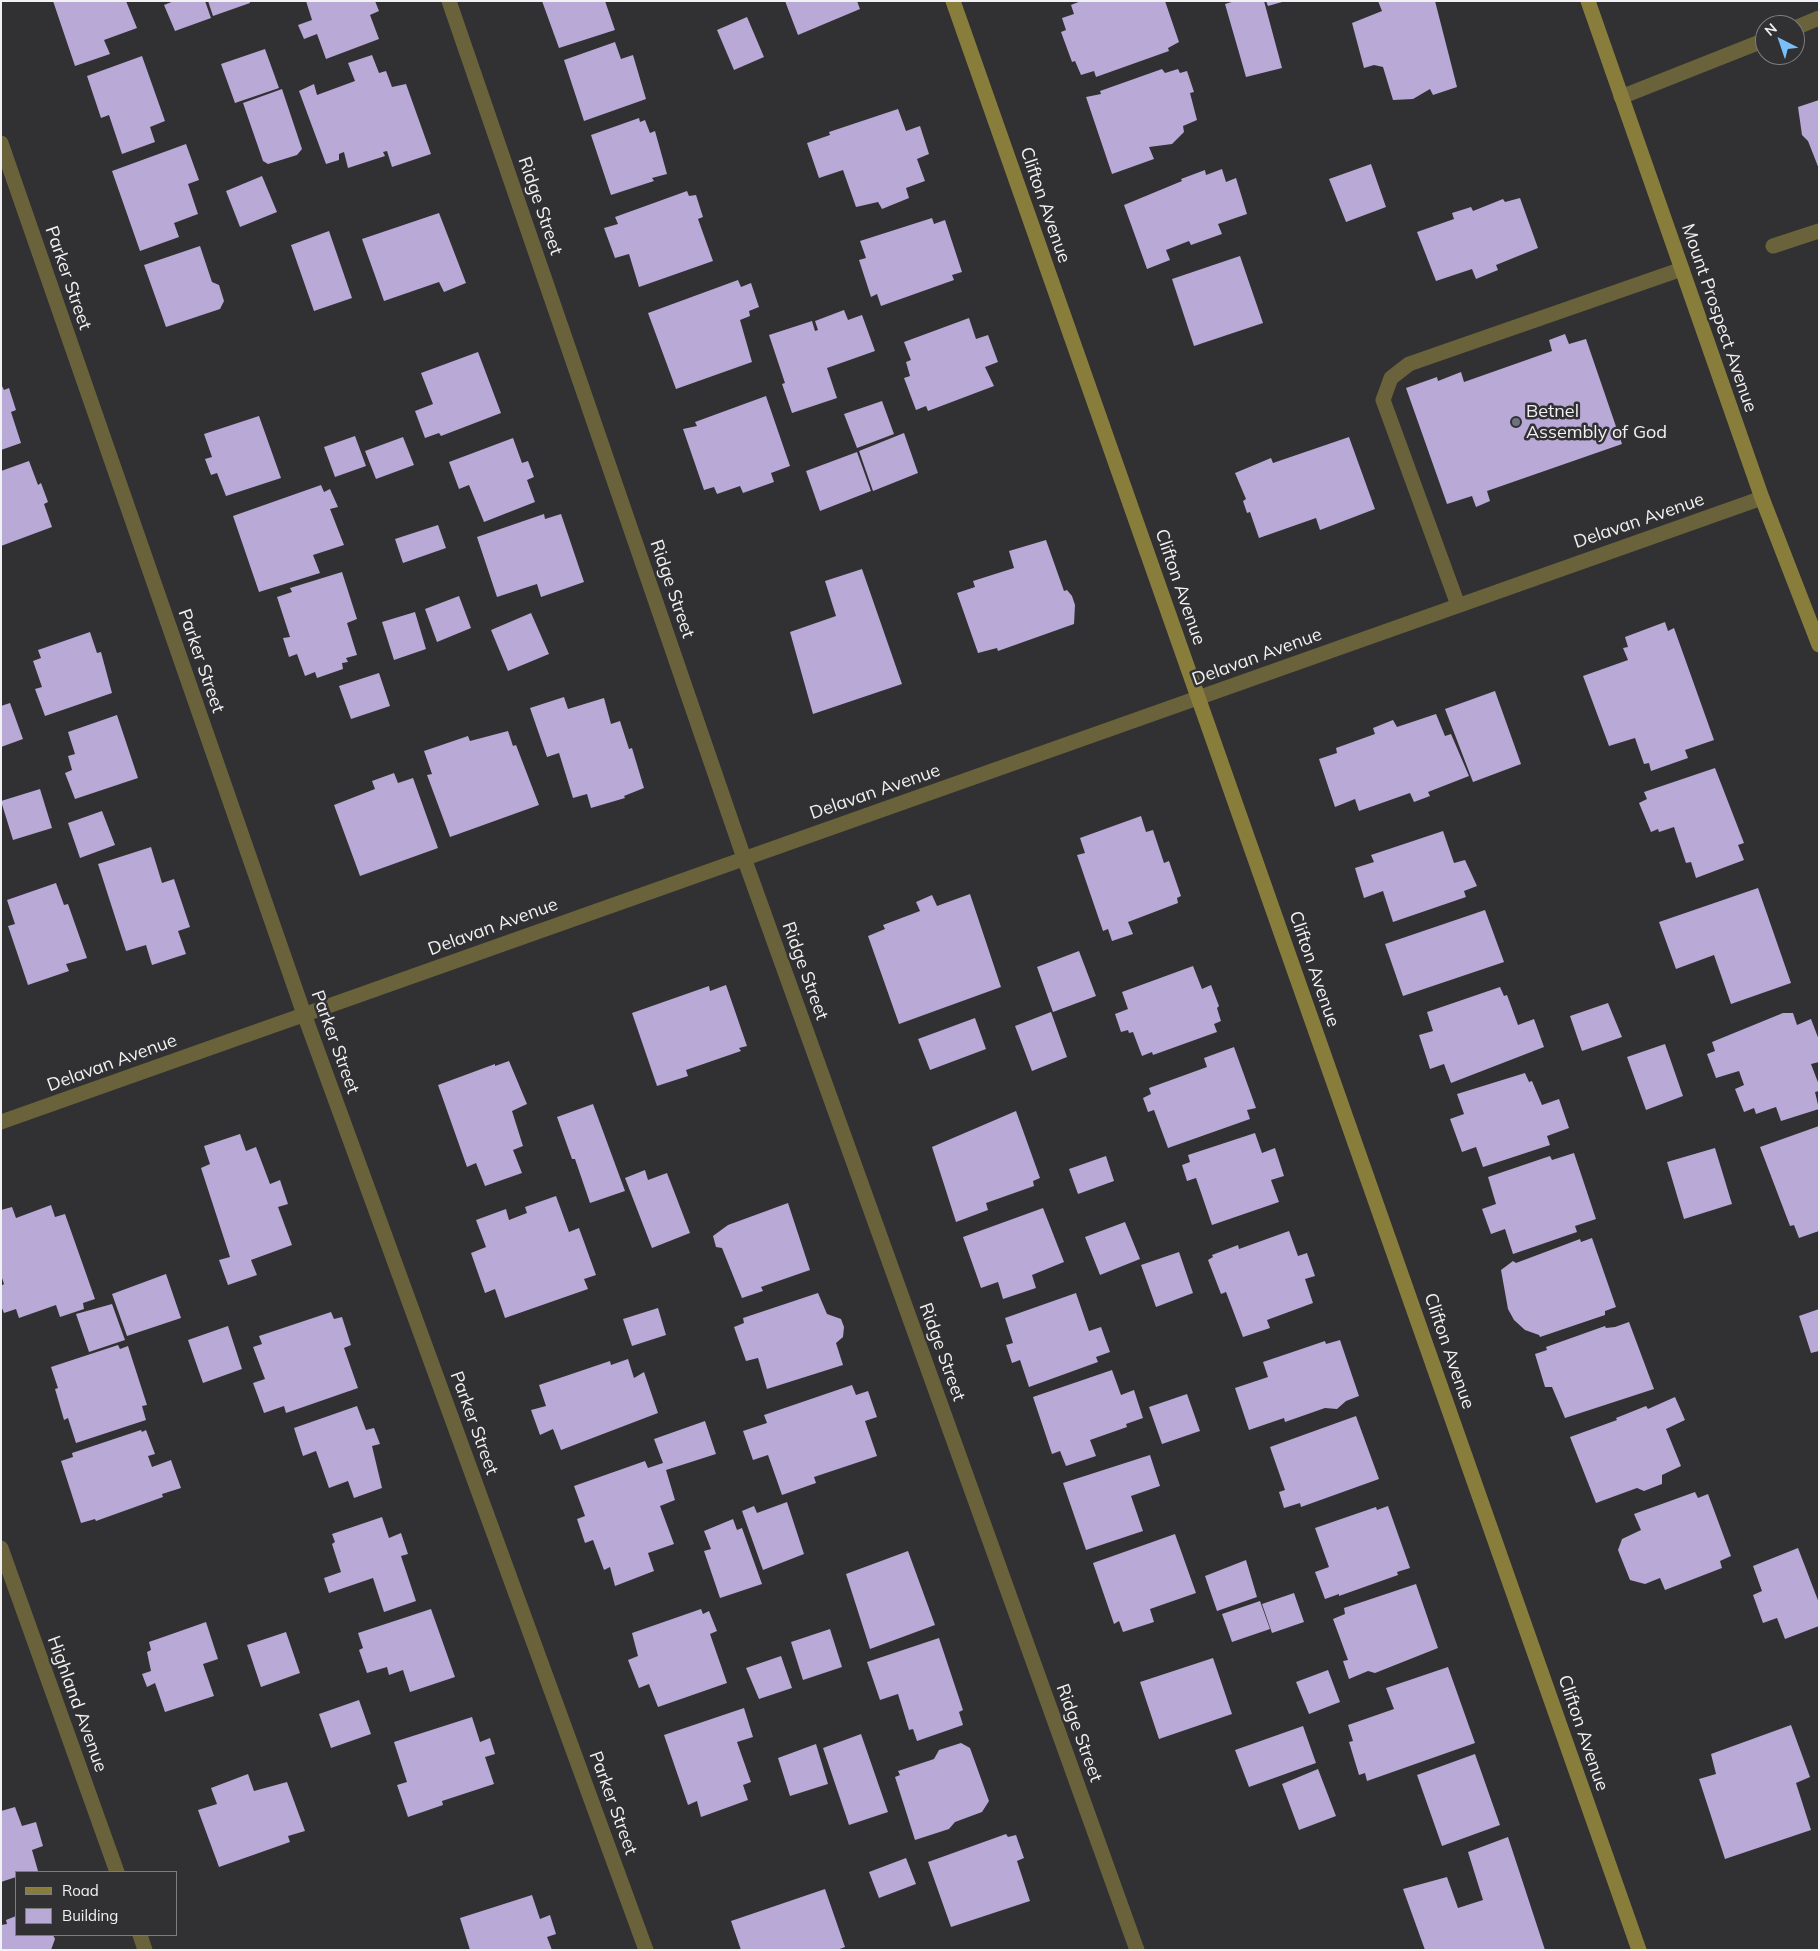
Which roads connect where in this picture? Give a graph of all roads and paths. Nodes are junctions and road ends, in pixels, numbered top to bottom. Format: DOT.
graph roads {
  1 [pos="449,1"];
  2 [pos="953,1"];
  3 [pos="1588,1"];
  4 [pos="1819,18"];
  5 [pos="1805,24"];
  6 [pos="1755,44"];
  7 [pos="1621,96"];
  8 [pos="1,144"];
  9 [pos="1819,231"];
  10 [pos="1773,246"];
  11 [pos="1682,269"];
  12 [pos="1762,498"];
  13 [pos="1458,605"];
  14 [pos="1819,645"];
  15 [pos="1198,697"];
  16 [pos="744,858"];
  17 [pos="304,1014"];
  18 [pos="1,1122"];
  19 [pos="1,1548"];
  20 [pos="117,1871"];
  21 [pos="140,1936"];
  22 [pos="145,1950"];
  23 [pos="646,1950"];
  24 [pos="1137,1950"];
  25 [pos="1639,1950"];
  1 -- 16 [label="street, Ridge Street"];
  2 -- 15 [label="street, Clifton Avenue"];
  3 -- 7 [label="street, Mount Prospect Avenue"];
  4 -- 5 [label="street"];
  6 -- 7 [label="street"];
  7 -- 11 [label="street, Mount Prospect Avenue"];
  8 -- 17 [label="street, Parker Street"];
  9 -- 10 [label="street"];
  11 -- 12 [label="street, Mount Prospect Avenue"];
  11 -- 13 [label="street"];
  12 -- 13 [label="street, Delavan Avenue"];
  12 -- 14 [label="street, Mount Prospect Avenue"];
  13 -- 15 [label="street, Delavan Avenue"];
  15 -- 16 [label="street, Delavan Avenue"];
  15 -- 25 [label="street, Clifton Avenue"];
  16 -- 17 [label="street, Delavan Avenue"];
  16 -- 24 [label="street, Ridge Street"];
  17 -- 18 [label="street, Delavan Avenue"];
  17 -- 23 [label="street, Parker Street"];
  19 -- 20 [label="street, Highland Avenue"];
  21 -- 22 [label="street"];
}
